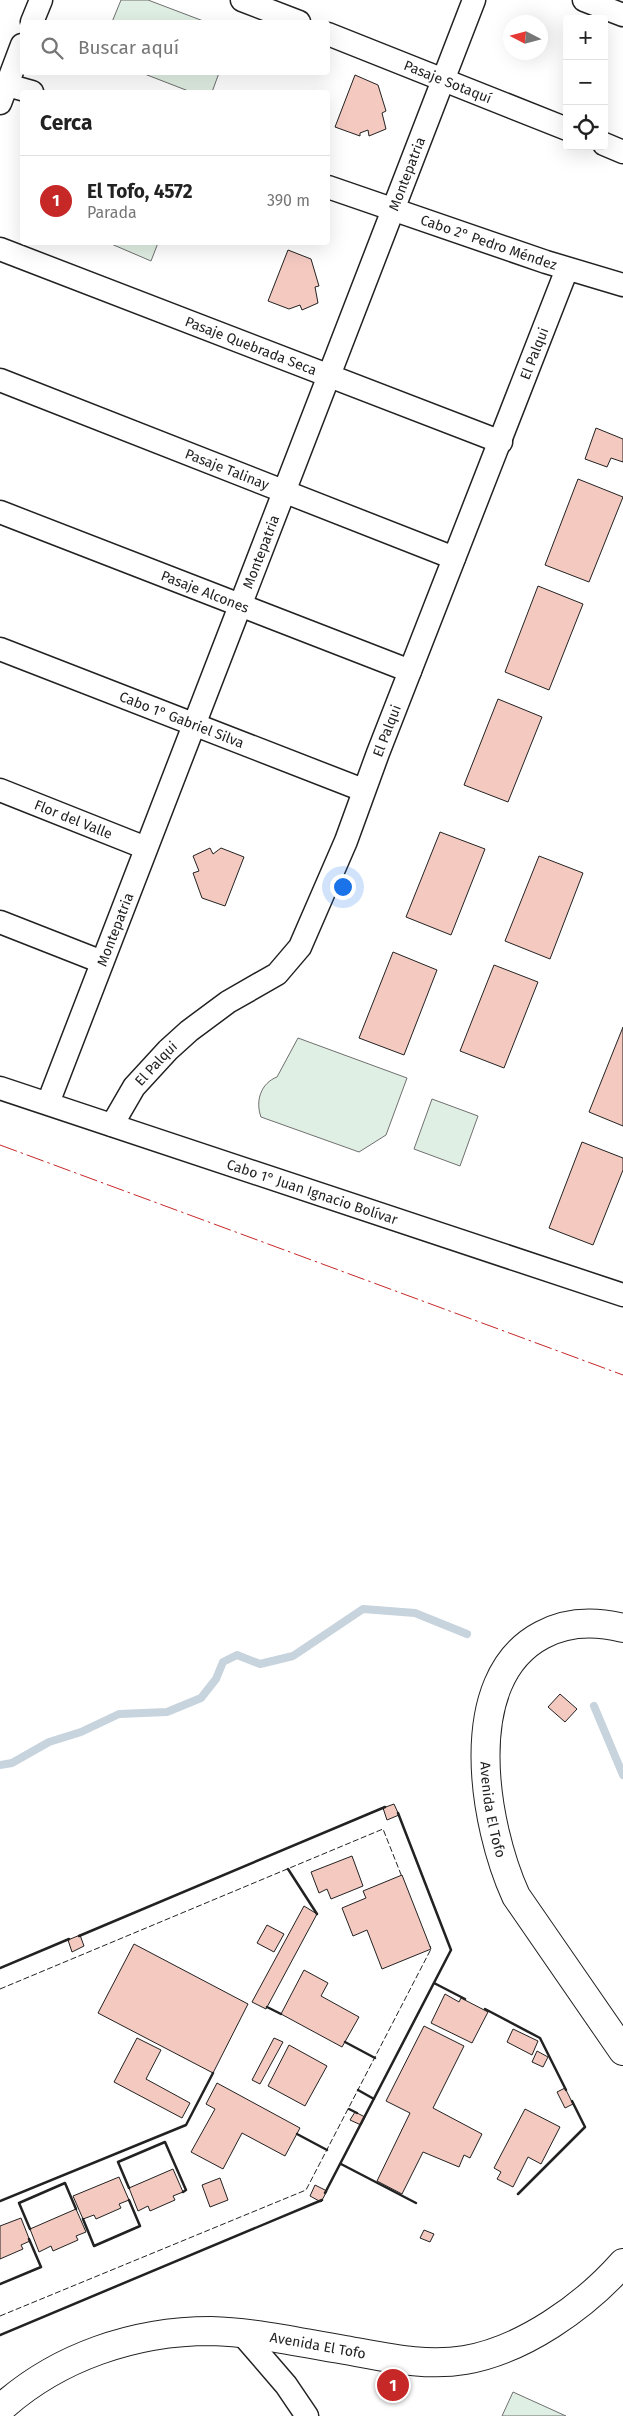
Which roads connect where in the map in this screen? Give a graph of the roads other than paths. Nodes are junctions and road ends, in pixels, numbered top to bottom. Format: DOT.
graph roads {
  1 [pos="40,0"];
  2 [pos="242,0"];
  3 [pos="474,0"];
  4 [pos="584,0"];
  5 [pos="623,15"];
  6 [pos="33,20"];
  7 [pos="294,20"];
  8 [pos="330,35"];
  9 [pos="20,50"];
  10 [pos="444,80"];
  11 [pos="20,93"];
  12 [pos="3,94"];
  13 [pos="563,127"];
  14 [pos="608,146"];
  15 [pos="623,152"];
  16 [pos="330,188"];
  17 [pos="394,210"];
  18 [pos="0,249"];
  19 [pos="567,269"];
  20 [pos="623,285"];
  21 [pos="330,377"];
  22 [pos="0,380"];
  23 [pos="501,442"];
  24 [pos="285,493"];
  25 [pos="0,512"];
  26 [pos="454,558"];
  27 [pos="241,606"];
  28 [pos="0,649"];
  29 [pos="410,671"];
  30 [pos="195,725"];
  31 [pos="0,790"];
  32 [pos="363,790"];
  33 [pos="146,848"];
  34 [pos="0,922"];
  35 [pos="102,962"];
  36 [pos="0,1088"];
  37 [pos="48,1103"];
  38 [pos="112,1125"];
  39 [pos="623,1295"];
  40 [pos="623,1628"];
  41 [pos="623,2051"];
  42 [pos="623,2263"];
  43 [pos="242,2334"];
  44 [pos="0,2410"];
  45 [pos="307,2416"];
  1 -- 6 [label="street"];
  2 -- 7 [label="street"];
  3 -- 10 [label="street, Montepatria"];
  4 -- 5 [label="street"];
  8 -- 10 [label="street, Pasaje Sotaquí"];
  9 -- 12 [label="street"];
  10 -- 13 [label="street, Pasaje Sotaquí"];
  10 -- 17 [label="street, Montepatria"];
  11 -- 12 [label="street"];
  14 -- 15 [label="street"];
  16 -- 17 [label="street, Cabo 2° Pedro Méndez"];
  17 -- 19 [label="street, Cabo 2° Pedro Méndez"];
  17 -- 21 [label="street, Montepatria"];
  18 -- 21 [label="street, Pasaje Quebrada Seca"];
  19 -- 20 [label="street, Cabo 2° Pedro Méndez"];
  19 -- 23 [label="street, El Palqui"];
  21 -- 23 [label="street, Pasaje Quebrada Seca"];
  21 -- 24 [label="street, Montepatria"];
  22 -- 24 [label="street, Pasaje Talinay"];
  23 -- 26 [label="street, El Palqui"];
  24 -- 26 [label="street, Pasaje Talinay"];
  24 -- 27 [label="street, Montepatria"];
  25 -- 27 [label="street, Pasaje Alcones"];
  26 -- 29 [label="street, El Palqui"];
  27 -- 29 [label="street, Pasaje Alcones"];
  27 -- 30 [label="street, Montepatria"];
  28 -- 30 [label="street, Cabo 1° Gabriel Silva"];
  29 -- 32 [label="street, El Palqui"];
  30 -- 32 [label="street, Cabo 1° Gabriel Silva"];
  30 -- 33 [label="street, Montepatria"];
  31 -- 33 [label="street, Flor del Valle"];
  32 -- 38 [label="street, El Palqui"];
  33 -- 35 [label="street, Montepatria"];
  34 -- 35 [label="street"];
  35 -- 37 [label="street, Montepatria"];
  36 -- 37 [label="street, Cabo 1° Juan Ignacio Bolívar"];
  37 -- 38 [label="street, Cabo 1° Juan Ignacio Bolívar"];
  38 -- 39 [label="street, Cabo 1° Juan Ignacio Bolívar"];
  40 -- 41 [label="street, Avenida El Tofo"];
  42 -- 43 [label="street, Avenida El Tofo"];
  43 -- 44 [label="street, Avenida El Tofo"];
  43 -- 45 [label="street"];
}
